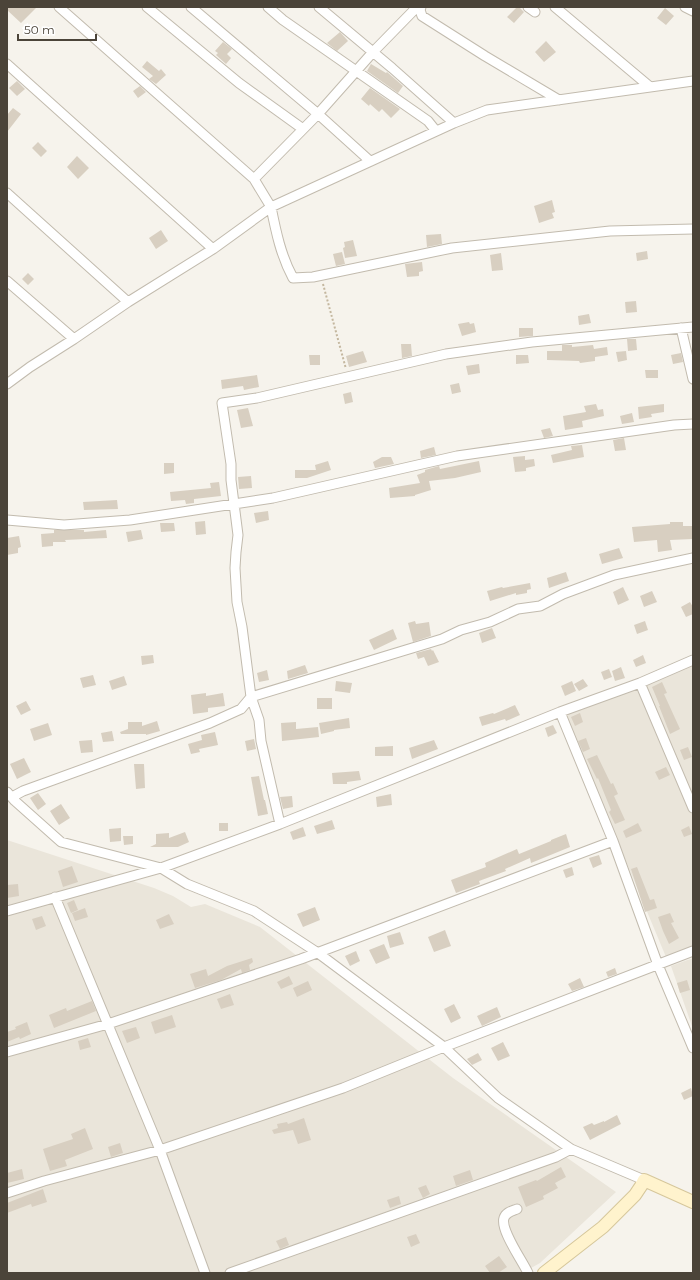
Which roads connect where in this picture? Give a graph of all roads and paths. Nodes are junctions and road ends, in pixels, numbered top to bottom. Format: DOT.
graph roads {
  1 [pos="59,7"];
  2 [pos="147,7"];
  3 [pos="191,7"];
  4 [pos="268,7"];
  5 [pos="319,7"];
  6 [pos="417,7"];
  7 [pos="421,7"];
  8 [pos="555,7"];
  9 [pos="685,7"];
  10 [pos="693,11"];
  11 [pos="373,52"];
  12 [pos="7,64"];
  13 [pos="356,71"];
  14 [pos="693,81"];
  15 [pos="649,86"];
  16 [pos="559,100"];
  17 [pos="318,114"];
  18 [pos="454,122"];
  19 [pos="303,129"];
  20 [pos="436,131"];
  21 [pos="370,161"];
  22 [pos="254,179"];
  23 [pos="7,193"];
  24 [pos="271,207"];
  25 [pos="693,229"];
  26 [pos="213,249"];
  27 [pos="320,275"];
  28 [pos="7,281"];
  29 [pos="128,302"];
  30 [pos="693,327"];
  31 [pos="682,328"];
  32 [pos="74,339"];
  33 [pos="348,378"];
  34 [pos="693,379"];
  35 [pos="7,384"];
  36 [pos="693,424"];
  37 [pos="233,504"];
  38 [pos="7,520"];
  39 [pos="693,558"];
  40 [pos="693,660"];
  41 [pos="640,683"];
  42 [pos="251,697"];
  43 [pos="560,712"];
  44 [pos="9,794"];
  45 [pos="693,808"];
  46 [pos="280,824"];
  47 [pos="613,841"];
  48 [pos="161,868"];
  49 [pos="55,897"];
  50 [pos="7,911"];
  51 [pos="693,951"];
  52 [pos="318,953"];
  53 [pos="658,965"];
  54 [pos="108,1024"];
  55 [pos="444,1047"];
  56 [pos="693,1048"];
  57 [pos="7,1052"];
  58 [pos="571,1149"];
  59 [pos="160,1150"];
  60 [pos="644,1180"];
  61 [pos="7,1193"];
  62 [pos="693,1202"];
  63 [pos="517,1209"];
  64 [pos="205,1273"];
  65 [pos="230,1273"];
  66 [pos="528,1273"];
  67 [pos="544,1273"];
  1 -- 22 [label="street"];
  2 -- 19 [label="street"];
  3 -- 17 [label="street"];
  4 -- 13 [label="street"];
  5 -- 11 [label="street"];
  6 -- 11 [label="street"];
  7 -- 16 [label="street"];
  8 -- 15 [label="street"];
  9 -- 10 [label="street"];
  11 -- 13 [label="street"];
  11 -- 18 [label="street"];
  12 -- 26 [label="street"];
  13 -- 17 [label="street"];
  13 -- 20 [label="street"];
  14 -- 15 [label="street"];
  15 -- 16 [label="street"];
  16 -- 18 [label="street"];
  17 -- 19 [label="street"];
  17 -- 21 [label="street"];
  18 -- 20 [label="street"];
  19 -- 22 [label="street"];
  20 -- 21 [label="street"];
  21 -- 24 [label="street"];
  22 -- 24 [label="street"];
  23 -- 29 [label="street"];
  24 -- 26 [label="street"];
  24 -- 27 [label="street"];
  25 -- 27 [label="street"];
  26 -- 29 [label="street"];
  27 -- 33 [label="path"];
  28 -- 32 [label="street"];
  29 -- 32 [label="street"];
  30 -- 31 [label="street"];
  31 -- 33 [label="street"];
  31 -- 34 [label="street"];
  32 -- 35 [label="street"];
  33 -- 37 [label="street"];
  36 -- 37 [label="street"];
  37 -- 38 [label="street"];
  37 -- 42 [label="street"];
  39 -- 42 [label="street"];
  40 -- 41 [label="street"];
  41 -- 43 [label="street"];
  41 -- 45 [label="street"];
  42 -- 44 [label="street"];
  42 -- 46 [label="street"];
  43 -- 46 [label="street"];
  43 -- 47 [label="street"];
  44 -- 48 [label="street"];
  46 -- 48 [label="street"];
  47 -- 52 [label="street"];
  47 -- 53 [label="street"];
  48 -- 49 [label="street"];
  48 -- 52 [label="street"];
  49 -- 50 [label="street"];
  49 -- 54 [label="street"];
  51 -- 53 [label="street"];
  52 -- 54 [label="street"];
  52 -- 55 [label="street"];
  53 -- 55 [label="street"];
  53 -- 56 [label="street"];
  54 -- 57 [label="street"];
  54 -- 59 [label="street"];
  55 -- 58 [label="street"];
  55 -- 59 [label="street"];
  58 -- 60 [label="street"];
  58 -- 65 [label="street"];
  59 -- 61 [label="street"];
  59 -- 64 [label="street"];
  60 -- 62 [label="street"];
  60 -- 67 [label="street"];
  63 -- 66 [label="street"];
}
